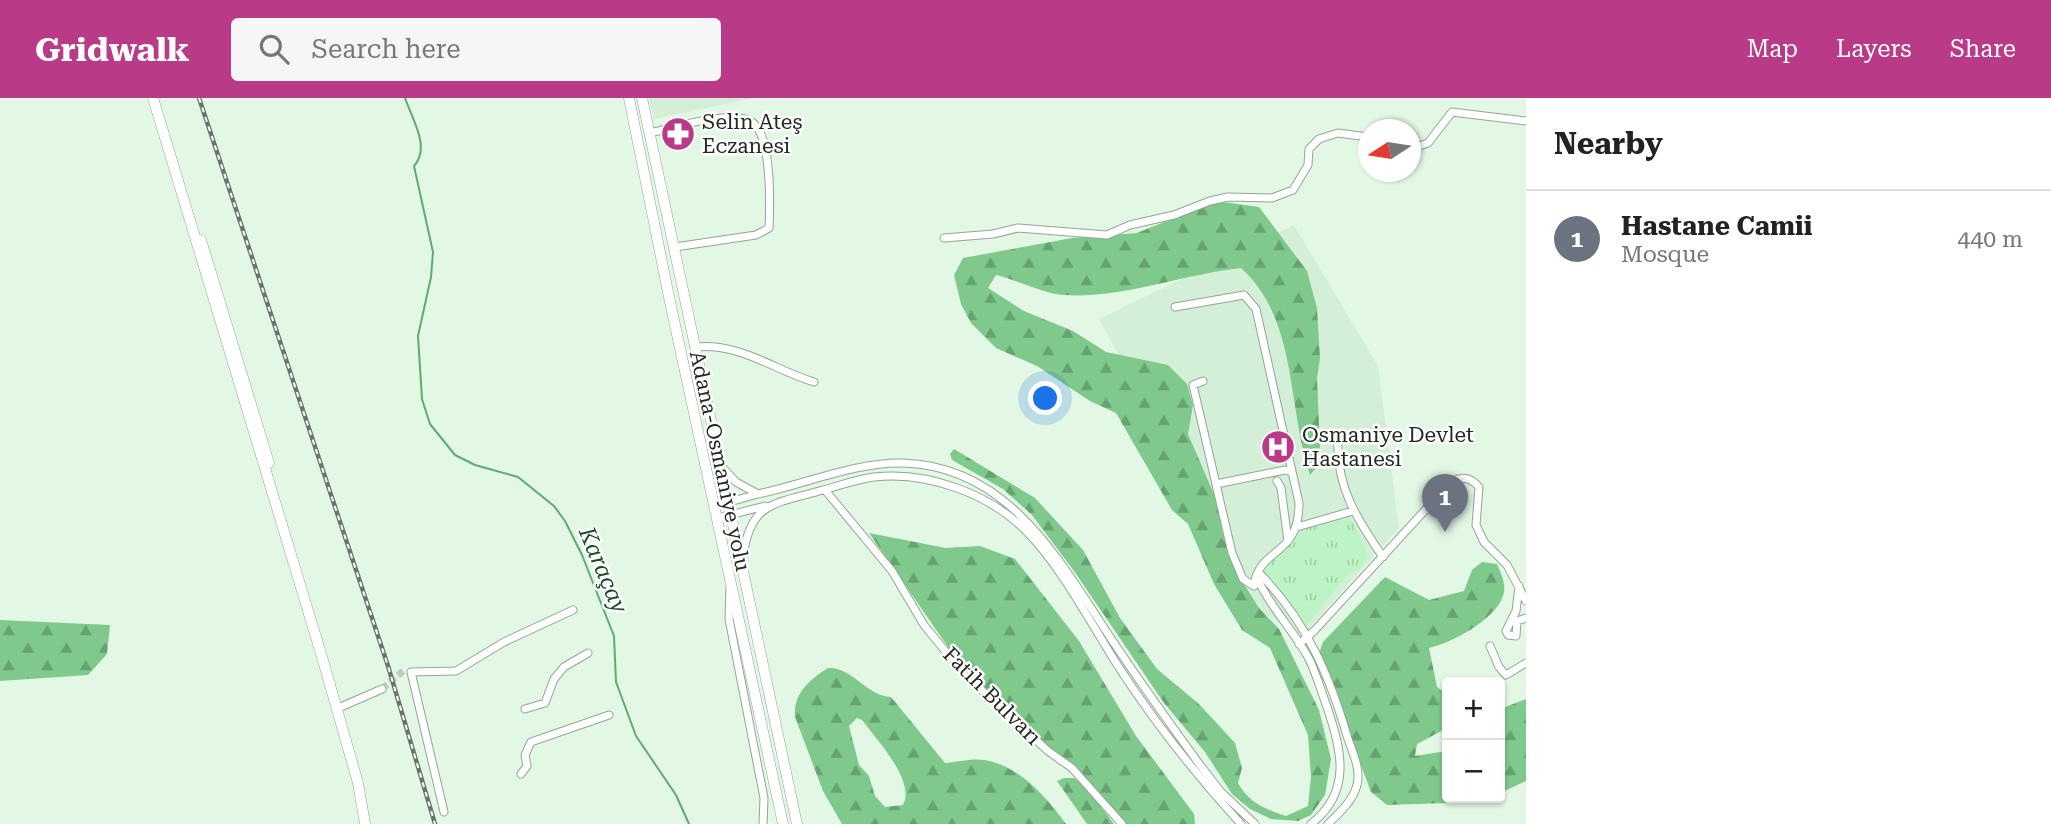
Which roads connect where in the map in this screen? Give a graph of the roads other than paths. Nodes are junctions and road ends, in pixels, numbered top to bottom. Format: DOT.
graph roads {
  1 [pos="153,98"];
  2 [pos="159,98"];
  3 [pos="629,98"];
  4 [pos="642,98"];
  5 [pos="1526,121"];
  6 [pos="650,133"];
  7 [pos="1358,136"];
  8 [pos="1421,146"];
  9 [pos="944,238"];
  10 [pos="675,247"];
  11 [pos="1175,307"];
  12 [pos="696,347"];
  13 [pos="1203,381"];
  14 [pos="814,382"];
  15 [pos="1338,442"];
  16 [pos="723,468"];
  17 [pos="1292,472"];
  18 [pos="1277,481"];
  19 [pos="1216,484"];
  20 [pos="825,490"];
  21 [pos="758,494"];
  22 [pos="730,502"];
  23 [pos="715,506"];
  24 [pos="766,506"];
  25 [pos="1353,511"];
  26 [pos="733,515"];
  27 [pos="718,518"];
  28 [pos="1297,527"];
  29 [pos="1288,542"];
  30 [pos="1383,557"];
  31 [pos="742,565"];
  32 [pos="731,581"];
  33 [pos="1254,586"];
  34 [pos="1519,586"];
  35 [pos="1526,601"];
  36 [pos="573,610"];
  37 [pos="1526,618"];
  38 [pos="1310,636"];
  39 [pos="1299,644"];
  40 [pos="1490,646"];
  41 [pos="588,653"];
  42 [pos="1526,663"];
  43 [pos="382,689"];
  44 [pos="339,707"];
  45 [pos="525,709"];
  46 [pos="608,715"];
  47 [pos="521,774"];
  48 [pos="444,812"];
  49 [pos="367,824"];
  50 [pos="763,824"];
  51 [pos="783,824"];
  52 [pos="797,824"];
  53 [pos="1122,824"];
  54 [pos="1241,824"];
  55 [pos="1255,824"];
  56 [pos="1311,824"];
  57 [pos="1328,824"];
  1 -- 44 [label="highway"];
  2 -- 44 [label="highway"];
  3 -- 23 [label="highway, Adana-Osmaniye yolu"];
  4 -- 6 [label="highway, Adana-Osmaniye yolu"];
  5 -- 8 [label="street"];
  6 -- 10 [label="highway, Adana-Osmaniye yolu"];
  6 -- 10 [label="street"];
  7 -- 9 [label="street"];
  10 -- 12 [label="highway, Adana-Osmaniye yolu"];
  11 -- 17 [label="street"];
  12 -- 14 [label="street"];
  12 -- 16 [label="highway, Adana-Osmaniye yolu"];
  13 -- 19 [label="street"];
  15 -- 25 [label="street"];
  16 -- 21 [label="street"];
  16 -- 22 [label="highway, Adana-Osmaniye yolu"];
  17 -- 19 [label="street"];
  17 -- 28 [label="street"];
  18 -- 29 [label="street"];
  19 -- 33 [label="street"];
  20 -- 24 [label="street"];
  20 -- 53 [label="street, Fatih Bulvarı"];
  20 -- 54 [label="street"];
  21 -- 22 [label="street"];
  21 -- 55 [label="street"];
  22 -- 23 [label="street"];
  22 -- 26 [label="highway, Adana-Osmaniye yolu"];
  23 -- 27 [label="highway, Adana-Osmaniye yolu"];
  24 -- 26 [label="street"];
  24 -- 31 [label="street"];
  25 -- 28 [label="street"];
  25 -- 30 [label="street"];
  26 -- 27 [label="street"];
  26 -- 31 [label="highway, Adana-Osmaniye yolu"];
  27 -- 32 [label="highway, Adana-Osmaniye yolu"];
  28 -- 29 [label="street"];
  29 -- 33 [label="street"];
  30 -- 34 [label="street"];
  30 -- 38 [label="street"];
  31 -- 52 [label="highway, Adana-Osmaniye yolu"];
  32 -- 50 [label="street"];
  32 -- 51 [label="highway, Adana-Osmaniye yolu"];
  33 -- 38 [label="street"];
  33 -- 39 [label="street"];
  34 -- 35 [label="street"];
  34 -- 37 [label="street"];
  36 -- 48 [label="street"];
  38 -- 39 [label="street"];
  38 -- 57 [label="street"];
  39 -- 56 [label="street"];
  40 -- 42 [label="street"];
  41 -- 45 [label="street"];
  43 -- 44 [label="street"];
  44 -- 49 [label="highway"];
  46 -- 47 [label="street"];
}
